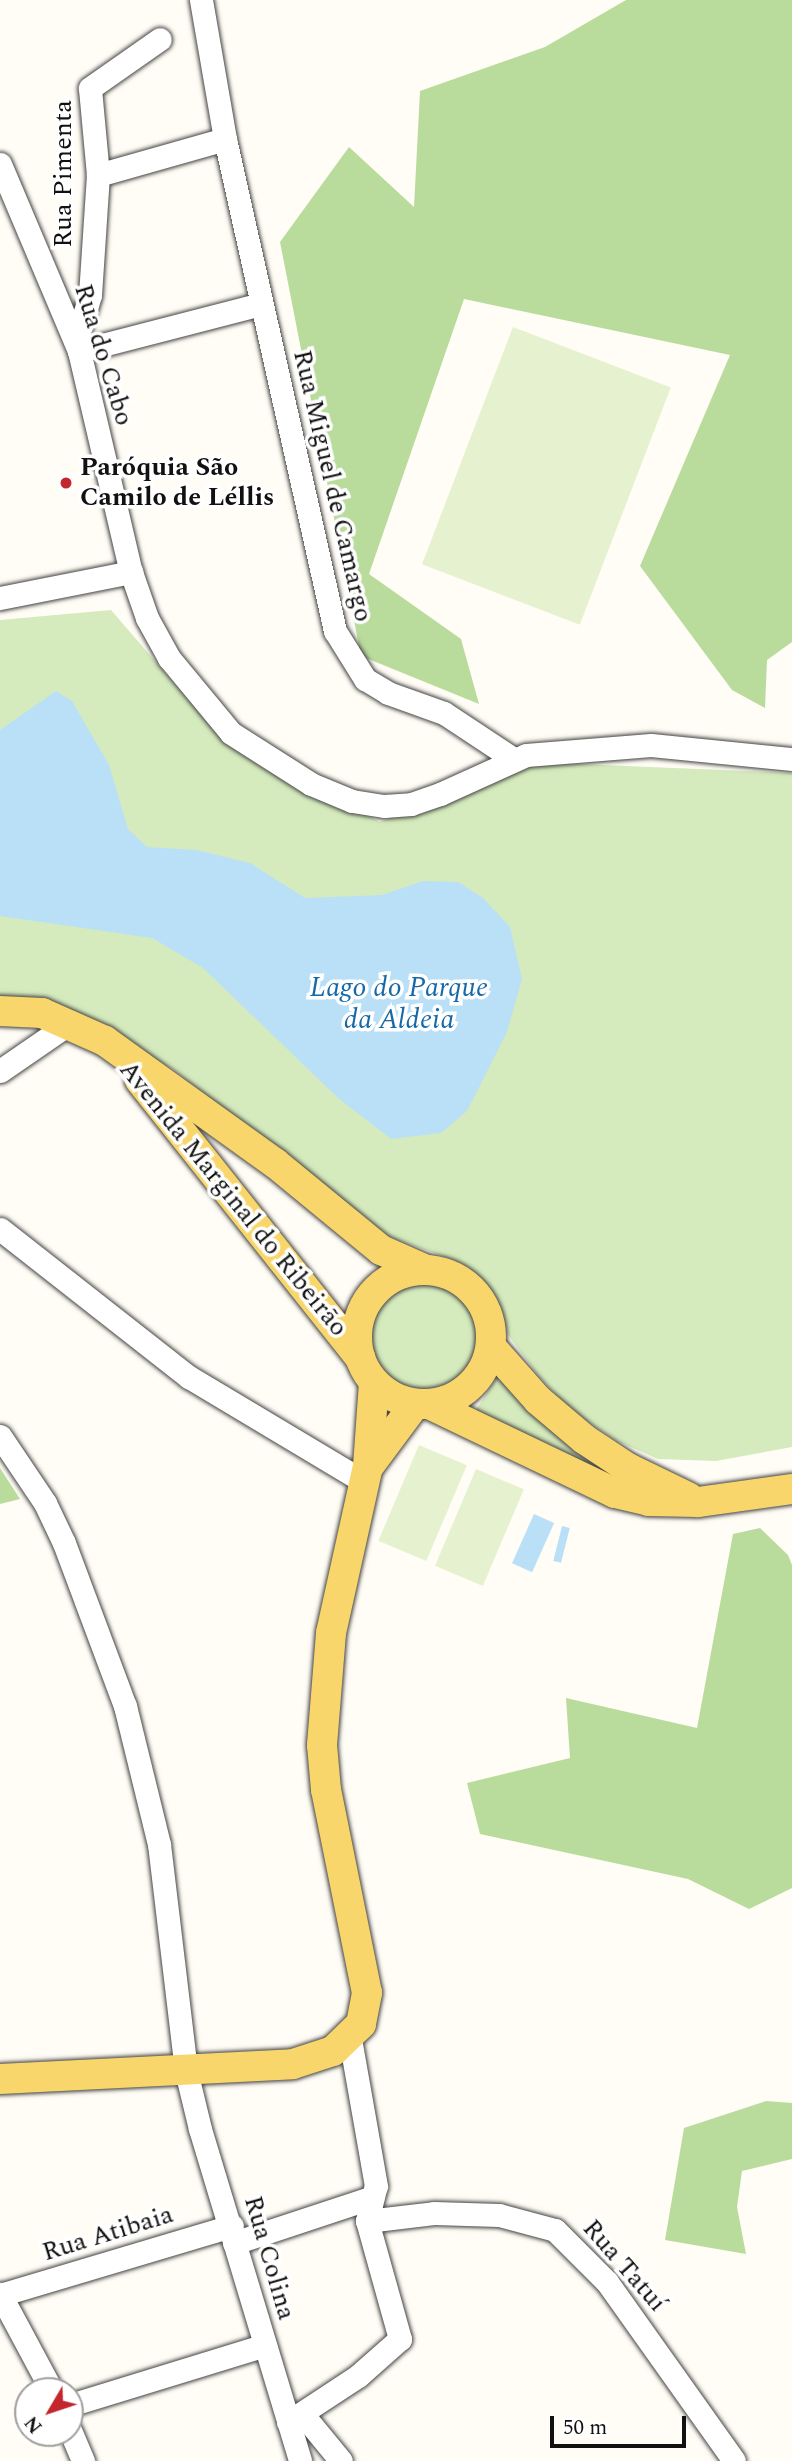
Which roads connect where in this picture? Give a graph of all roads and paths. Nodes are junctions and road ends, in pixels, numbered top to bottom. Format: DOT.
graph roads {
  1 [pos="201,0"];
  2 [pos="160,40"];
  3 [pos="225,139"];
  4 [pos="98,175"];
  5 [pos="3,176"];
  6 [pos="261,304"];
  7 [pos="77,347"];
  8 [pos="131,572"];
  9 [pos="0,598"];
  10 [pos="512,758"];
  11 [pos="792,760"];
  12 [pos="0,1011"];
  13 [pos="71,1022"];
  14 [pos="105,1041"];
  15 [pos="0,1070"];
  16 [pos="0,1229"];
  17 [pos="424,1269"];
  18 [pos="491,1347"];
  19 [pos="367,1370"];
  20 [pos="422,1404"];
  21 [pos="0,1436"];
  22 [pos="366,1474"];
  23 [pos="792,1489"];
  24 [pos="698,1502"];
  25 [pos="350,2039"];
  26 [pos="186,2070"];
  27 [pos="0,2080"];
  28 [pos="373,2197"];
  29 [pos="367,2221"];
  30 [pos="233,2235"];
  31 [pos="0,2294"];
  32 [pos="265,2346"];
  33 [pos="44,2377"];
  34 [pos="84,2401"];
  35 [pos="296,2419"];
  36 [pos="300,2461"];
  37 [pos="341,2461"];
  38 [pos="734,2461"];
  1 -- 3 [label="street, Rua Miguel de Camargo"];
  2 -- 4 [label="street, Rua Pimenta"];
  3 -- 4 [label="street"];
  3 -- 6 [label="street, Rua Miguel de Camargo"];
  4 -- 7 [label="street, Rua Pimenta"];
  5 -- 7 [label="street, Rua do Cabo"];
  6 -- 7 [label="street"];
  6 -- 10 [label="street, Rua Miguel de Camargo"];
  7 -- 8 [label="street, Rua do Cabo"];
  8 -- 9 [label="street"];
  8 -- 10 [label="street, Rua do Cabo"];
  10 -- 11 [label="street"];
  12 -- 13 [label="main road, Avenida Marginal do Ribeirão"];
  13 -- 14 [label="main road, Avenida Marginal do Ribeirão"];
  13 -- 15 [label="street"];
  14 -- 17 [label="main road, Avenida Marginal do Ribeirão"];
  14 -- 19 [label="main road, Avenida Marginal do Ribeirão"];
  16 -- 22 [label="street"];
  17 -- 18 [label="main road, Avenida Marginal do Ribeirão"];
  17 -- 19 [label="main road, Avenida Marginal do Ribeirão"];
  18 -- 20 [label="main road, Avenida Marginal do Ribeirão"];
  18 -- 24 [label="main road"];
  19 -- 20 [label="main road, Avenida Marginal do Ribeirão"];
  19 -- 22 [label="main road"];
  20 -- 22 [label="main road"];
  20 -- 24 [label="main road, Avenida Marginal do Ribeirão"];
  21 -- 26 [label="street, Rua Colina"];
  22 -- 25 [label="main road"];
  23 -- 24 [label="main road, Avenida Marginal do Ribeirão"];
  25 -- 26 [label="main road"];
  25 -- 28 [label="street"];
  26 -- 27 [label="main road"];
  26 -- 30 [label="street, Rua Colina"];
  28 -- 29 [label="street"];
  28 -- 30 [label="street, Rua Atibaia"];
  29 -- 35 [label="street"];
  29 -- 38 [label="street, Rua Tatuí"];
  30 -- 31 [label="street, Rua Atibaia"];
  30 -- 32 [label="street, Rua Colina"];
  31 -- 33 [label="street"];
  32 -- 34 [label="street"];
  32 -- 35 [label="street, Rua Colina"];
  35 -- 36 [label="street, Rua Colina"];
  35 -- 37 [label="street"];
}
